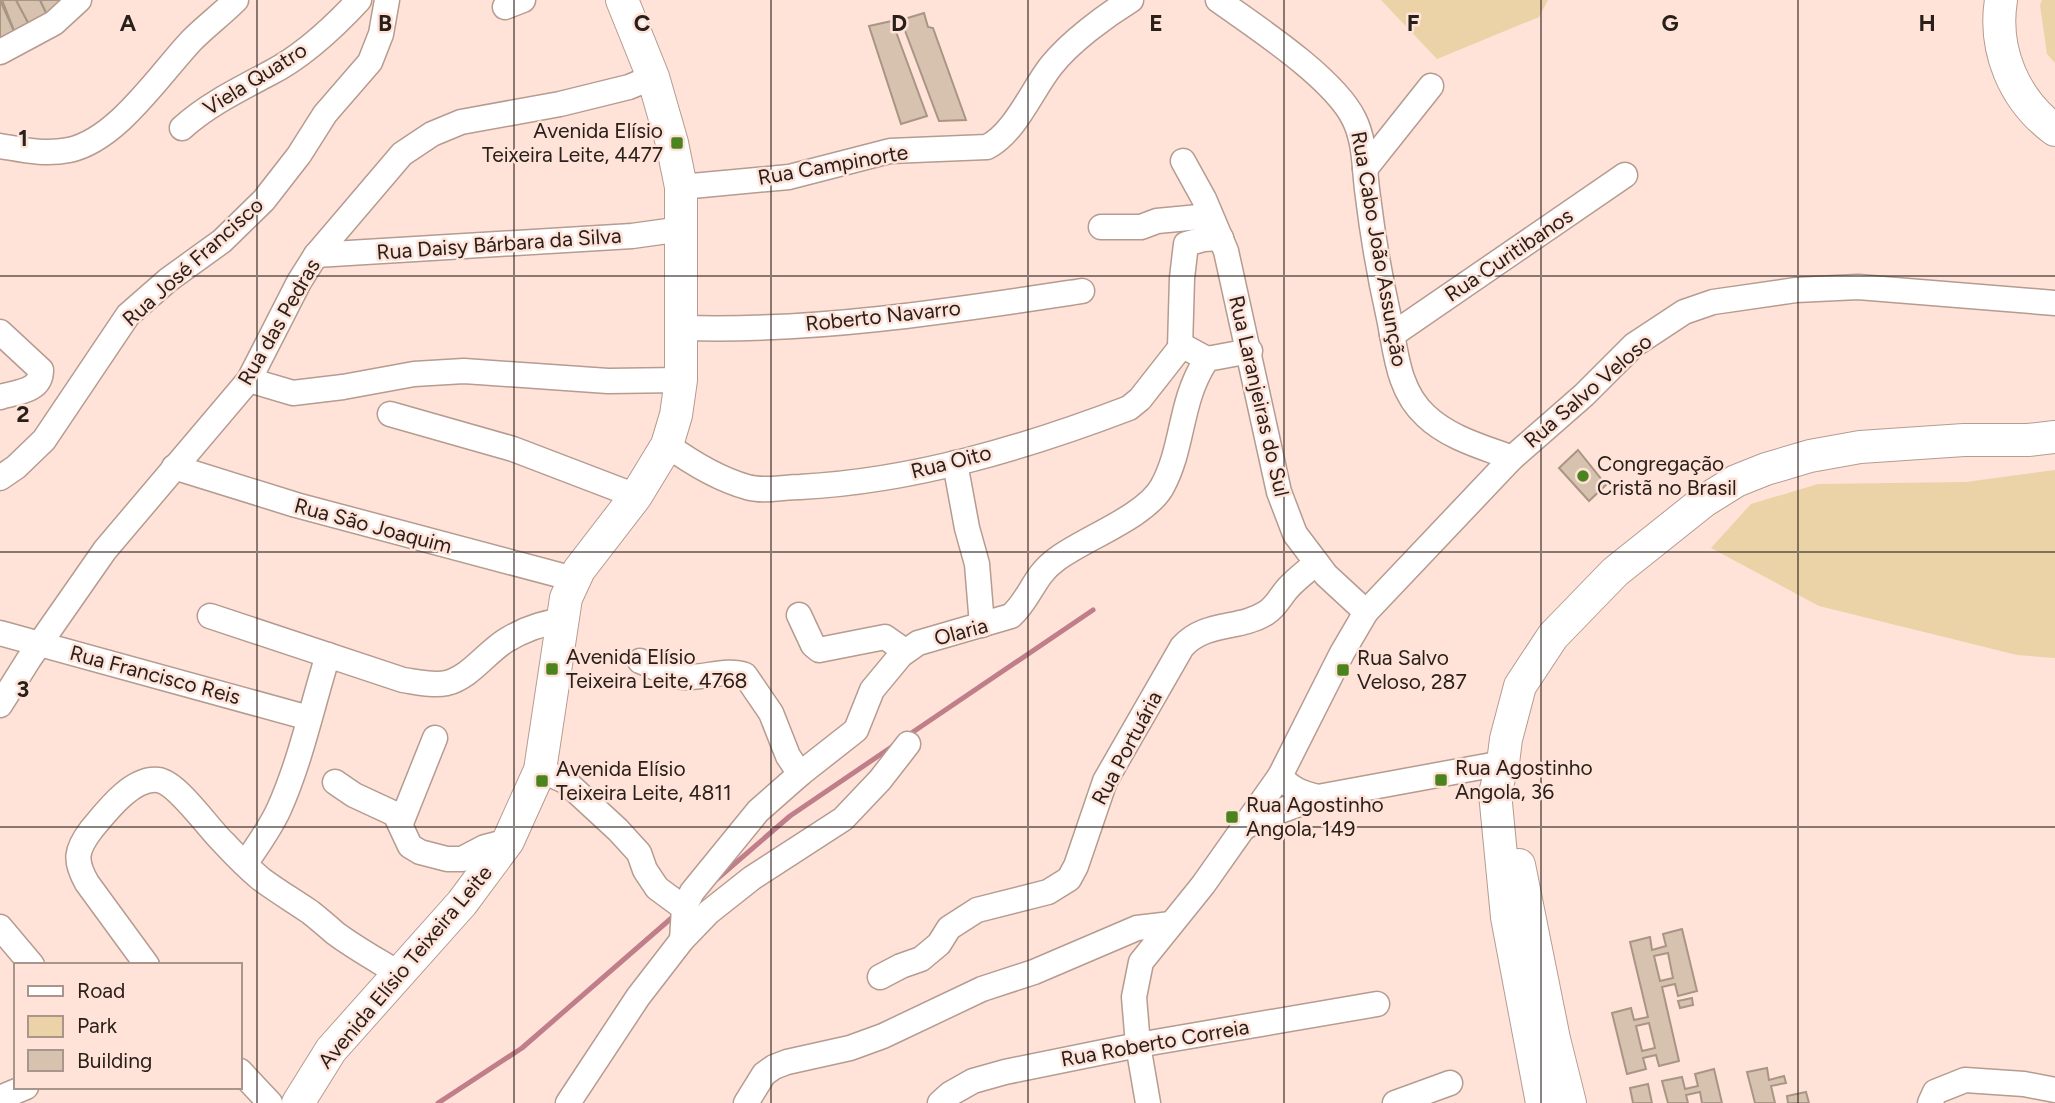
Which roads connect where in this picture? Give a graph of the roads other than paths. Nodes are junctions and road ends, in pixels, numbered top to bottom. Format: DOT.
graph roads {
  1 [pos="79,0"];
  2 [pos="236,0"];
  3 [pos="359,0"];
  4 [pos="387,0"];
  5 [pos="622,0"];
  6 [pos="1131,0"];
  7 [pos="1218,0"];
  8 [pos="2001,0"];
  9 [pos="0,52"];
  10 [pos="653,77"];
  11 [pos="1431,86"];
  12 [pos="182,128"];
  13 [pos="2055,130"];
  14 [pos="0,146"];
  15 [pos="1183,161"];
  16 [pos="1365,169"];
  17 [pos="1625,175"];
  18 [pos="681,187"];
  19 [pos="1210,214"];
  20 [pos="1101,227"];
  21 [pos="682,229"];
  22 [pos="1221,238"];
  23 [pos="316,255"];
  24 [pos="1082,291"];
  25 [pos="2055,303"];
  26 [pos="683,328"];
  27 [pos="0,332"];
  28 [pos="1392,335"];
  29 [pos="1180,348"];
  30 [pos="1250,351"];
  31 [pos="1207,359"];
  32 [pos="249,380"];
  33 [pos="681,380"];
  34 [pos="0,397"];
  35 [pos="390,414"];
  36 [pos="2055,437"];
  37 [pos="667,445"];
  38 [pos="1512,457"];
  39 [pos="955,463"];
  40 [pos="174,467"];
  41 [pos="0,478"];
  42 [pos="636,496"];
  43 [pos="1316,563"];
  44 [pos="574,579"];
  45 [pos="1366,612"];
  46 [pos="799,615"];
  47 [pos="210,616"];
  48 [pos="561,621"];
  49 [pos="982,625"];
  50 [pos="0,634"];
  51 [pos="40,643"];
  52 [pos="905,651"];
  53 [pos="328,655"];
  54 [pos="640,661"];
  55 [pos="0,705"];
  56 [pos="309,718"];
  57 [pos="435,738"];
  58 [pos="908,744"];
  59 [pos="1503,764"];
  60 [pos="540,770"];
  61 [pos="800,774"];
  62 [pos="1280,776"];
  63 [pos="335,782"];
  64 [pos="1318,797"];
  65 [pos="401,823"];
  66 [pos="1244,827"];
  67 [pos="508,841"];
  68 [pos="245,864"];
  69 [pos="684,908"];
  70 [pos="1171,924"];
  71 [pos="0,927"];
  72 [pos="682,940"];
  73 [pos="30,963"];
  74 [pos="146,963"];
  75 [pos="398,973"];
  76 [pos="880,977"];
  77 [pos="1377,1004"];
  78 [pos="1138,1045"];
  79 [pos="242,1073"];
  80 [pos="1450,1083"];
  81 [pos="21,1089"];
  82 [pos="2055,1090"];
  83 [pos="0,1098"];
  84 [pos="747,1102"];
  85 [pos="270,1103"];
  86 [pos="298,1103"];
  87 [pos="568,1103"];
  88 [pos="940,1103"];
  89 [pos="1147,1103"];
  90 [pos="1395,1103"];
  91 [pos="1542,1103"];
  92 [pos="1570,1103"];
  93 [pos="1930,1103"];
  1 -- 9 [label="street"];
  2 -- 14 [label="street"];
  3 -- 12 [label="street, Viela Quatro"];
  4 -- 41 [label="street, Rua José Francisco"];
  5 -- 10 [label="main road, Avenida Elísio Teixeira Leite"];
  6 -- 18 [label="street, Rua Campinorte"];
  7 -- 16 [label="street, Rua Cabo João Assunção"];
  8 -- 13 [label="main road"];
  10 -- 18 [label="main road, Avenida Elísio Teixeira Leite"];
  10 -- 23 [label="street, Rua das Pedras"];
  11 -- 16 [label="street"];
  15 -- 19 [label="street, Rua Laranjeiras do Sul"];
  16 -- 28 [label="street, Rua Cabo João Assunção"];
  17 -- 28 [label="street, Rua Curitibanos"];
  18 -- 21 [label="main road, Avenida Elísio Teixeira Leite"];
  19 -- 20 [label="street"];
  19 -- 22 [label="street, Rua Laranjeiras do Sul"];
  21 -- 23 [label="street, Rua Daisy Bárbara da Silva"];
  21 -- 26 [label="main road, Avenida Elísio Teixeira Leite"];
  22 -- 29 [label="street"];
  22 -- 30 [label="street, Rua Laranjeiras do Sul"];
  23 -- 32 [label="street, Rua das Pedras"];
  24 -- 26 [label="street, Roberto Navarro"];
  25 -- 38 [label="street, Rua Salvo Veloso"];
  26 -- 33 [label="main road, Avenida Elísio Teixeira Leite"];
  27 -- 34 [label="street"];
  28 -- 38 [label="street, Rua Cabo João Assunção"];
  29 -- 31 [label="street"];
  29 -- 39 [label="street, Rua Oito"];
  30 -- 31 [label="street"];
  30 -- 43 [label="street, Rua Laranjeiras do Sul"];
  31 -- 49 [label="street, Olaria"];
  32 -- 33 [label="street"];
  32 -- 40 [label="street, Rua das Pedras"];
  33 -- 37 [label="main road, Avenida Elísio Teixeira Leite"];
  35 -- 42 [label="street"];
  36 -- 59 [label="main road"];
  37 -- 39 [label="street, Rua Oito"];
  37 -- 42 [label="main road, Avenida Elísio Teixeira Leite"];
  38 -- 45 [label="street, Rua Salvo Veloso"];
  39 -- 49 [label="street"];
  40 -- 44 [label="street, Rua São Joaquim"];
  40 -- 51 [label="street, Rua das Pedras"];
  42 -- 44 [label="main road, Avenida Elísio Teixeira Leite"];
  43 -- 45 [label="street, Rua Laranjeiras do Sul"];
  43 -- 76 [label="street, Rua Portuária"];
  44 -- 48 [label="main road, Avenida Elísio Teixeira Leite"];
  45 -- 62 [label="street, Rua Salvo Veloso"];
  46 -- 52 [label="street"];
  47 -- 53 [label="street"];
  48 -- 53 [label="street"];
  48 -- 60 [label="main road, Avenida Elísio Teixeira Leite"];
  49 -- 52 [label="street, Olaria"];
  50 -- 51 [label="street, Rua Francisco Reis"];
  51 -- 55 [label="street, Rua das Pedras"];
  51 -- 56 [label="street, Rua Francisco Reis"];
  52 -- 61 [label="street, Olaria"];
  53 -- 56 [label="street"];
  54 -- 61 [label="street"];
  56 -- 68 [label="street"];
  57 -- 65 [label="street"];
  58 -- 72 [label="street"];
  59 -- 64 [label="street"];
  59 -- 91 [label="main road"];
  59 -- 92 [label="main road"];
  60 -- 67 [label="main road, Avenida Elísio Teixeira Leite"];
  60 -- 69 [label="street"];
  61 -- 69 [label="street, Olaria"];
  62 -- 64 [label="street"];
  62 -- 66 [label="street, Rua Salvo Veloso"];
  63 -- 65 [label="street"];
  64 -- 66 [label="street"];
  65 -- 67 [label="street"];
  66 -- 70 [label="street, Rua Salvo Veloso"];
  67 -- 75 [label="main road, Avenida Elísio Teixeira Leite"];
  68 -- 74 [label="street"];
  68 -- 75 [label="street"];
  69 -- 72 [label="street, Olaria"];
  70 -- 78 [label="street, Rua Salvo Veloso"];
  70 -- 84 [label="street"];
  71 -- 73 [label="street"];
  72 -- 87 [label="street"];
  75 -- 86 [label="main road, Avenida Elísio Teixeira Leite"];
  77 -- 78 [label="street, Rua Roberto Correia"];
  78 -- 88 [label="street, Rua Roberto Correia"];
  78 -- 89 [label="street, Rua Salvo Veloso"];
  79 -- 85 [label="street"];
  80 -- 90 [label="street"];
  81 -- 83 [label="street"];
  82 -- 93 [label="street"];
}
